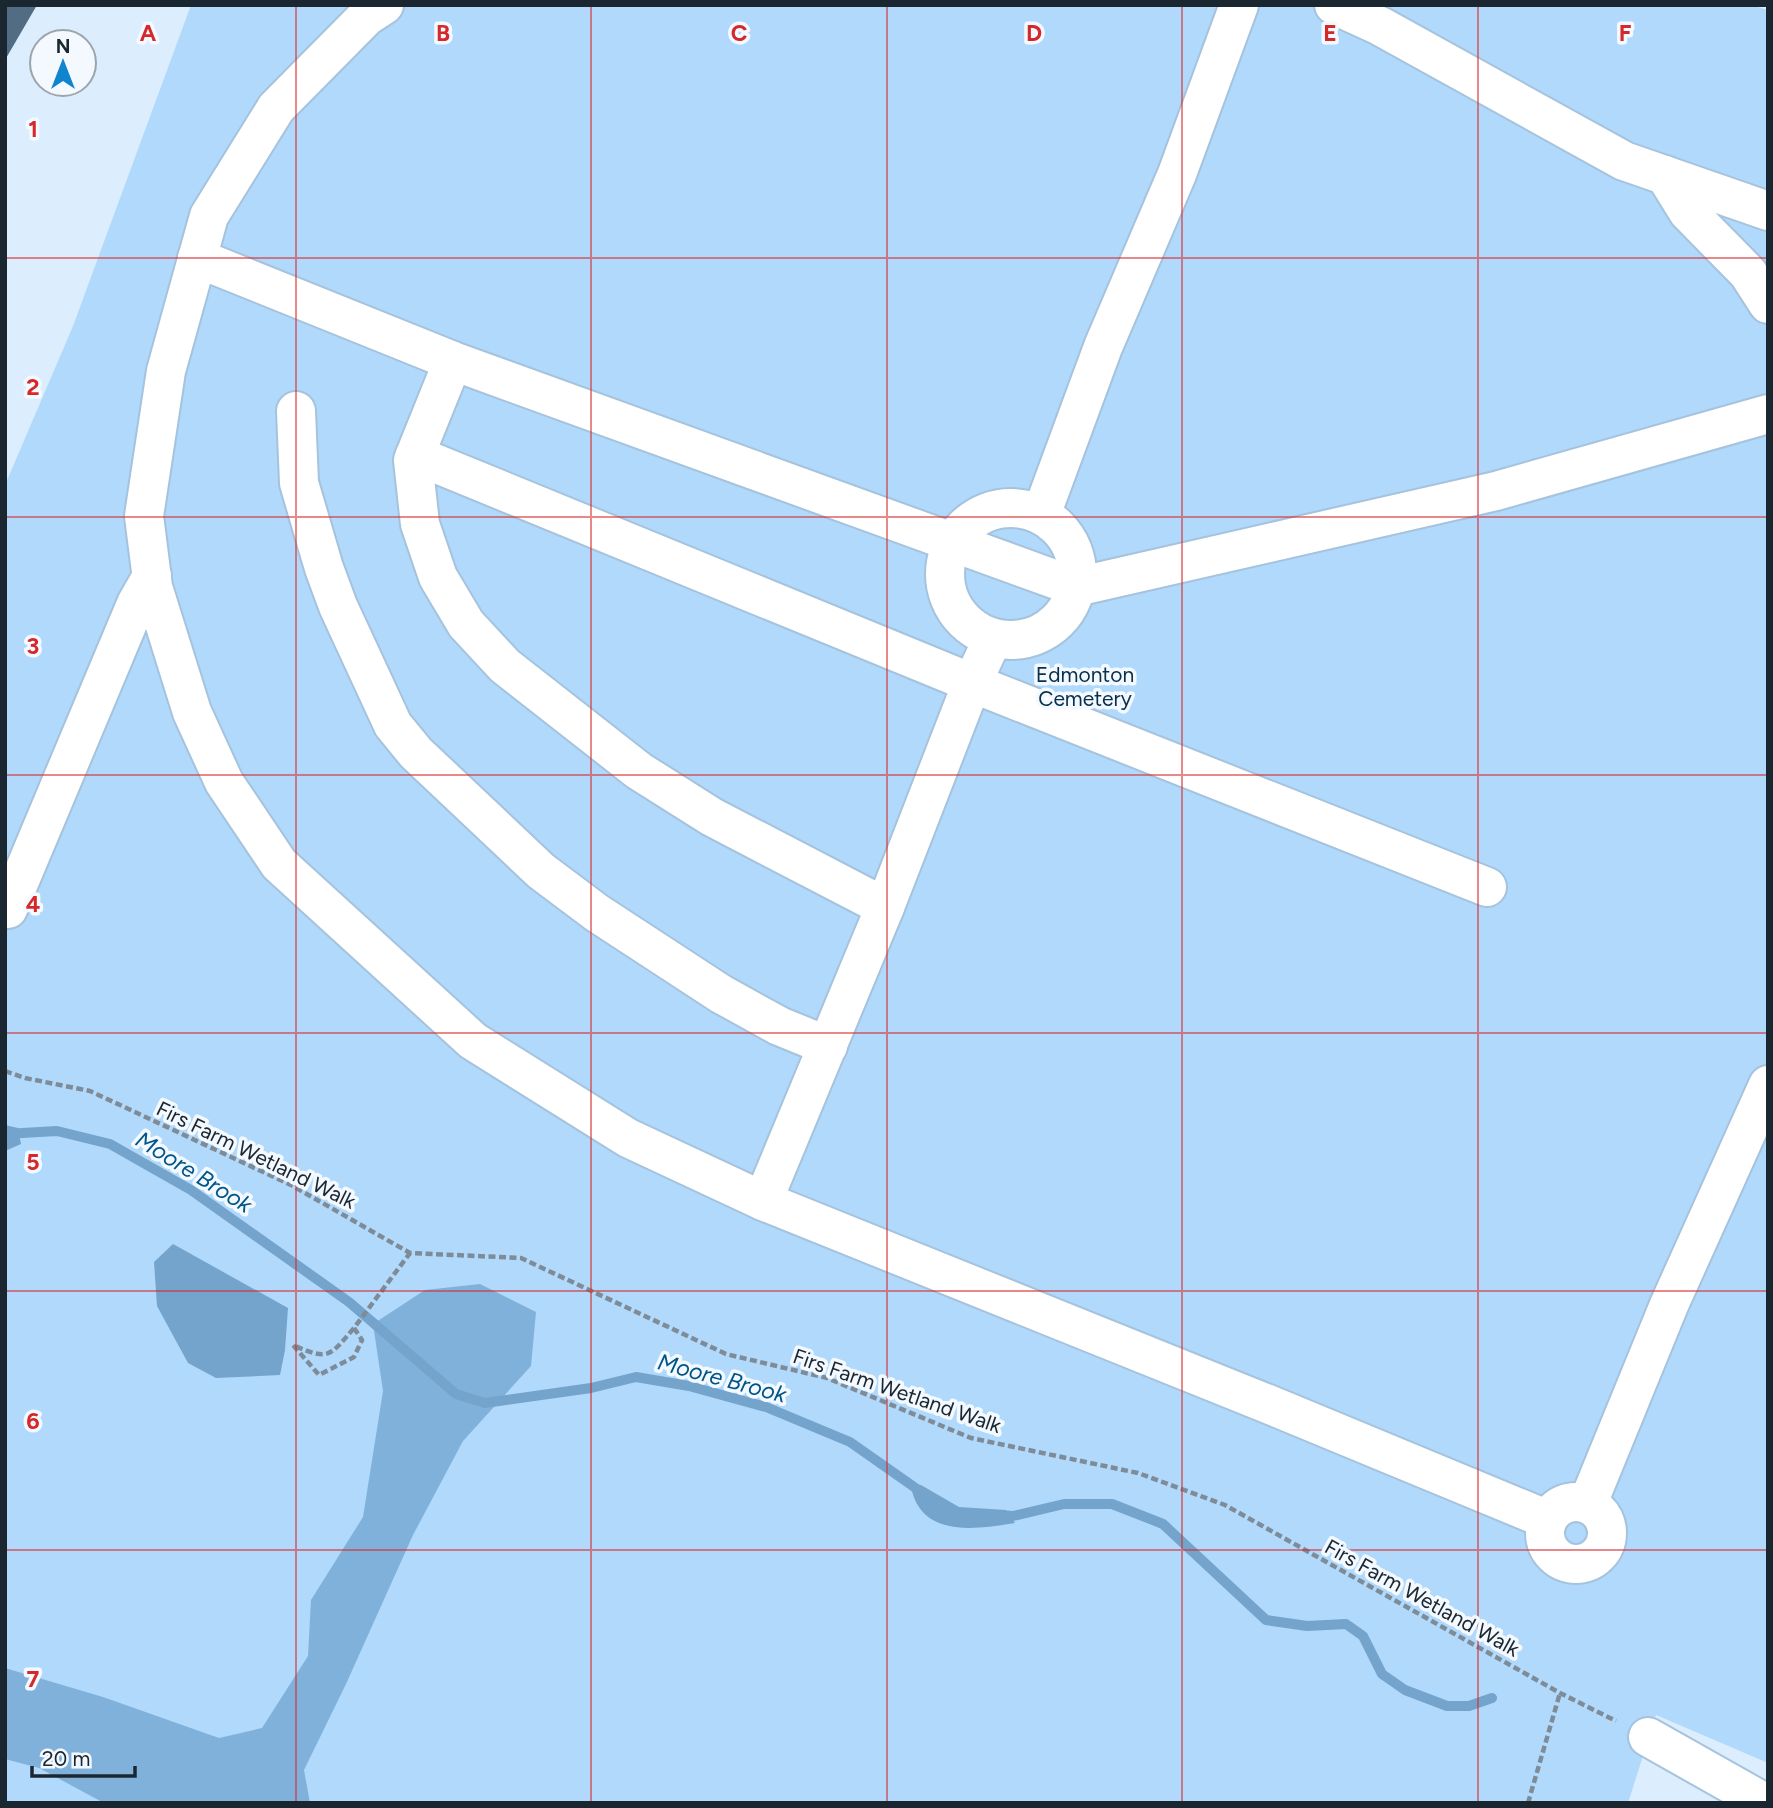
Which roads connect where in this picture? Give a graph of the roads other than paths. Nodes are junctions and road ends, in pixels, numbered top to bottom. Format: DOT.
graph roads {
  1 [pos="384,5"];
  2 [pos="1239,5"];
  3 [pos="1334,5"];
  4 [pos="1665,175"];
  5 [pos="1768,211"];
  6 [pos="197,258"];
  7 [pos="1768,304"];
  8 [pos="453,361"];
  9 [pos="296,411"];
  10 [pos="1768,414"];
  11 [pos="415,455"];
  12 [pos="1041,515"];
  13 [pos="952,542"];
  14 [pos="152,576"];
  15 [pos="1076,587"];
  16 [pos="993,638"];
  17 [pos="972,683"];
  18 [pos="1487,887"];
  19 [pos="886,907"];
  20 [pos="8,909"];
  21 [pos="828,1046"];
  22 [pos="1768,1085"];
  23 [pos="763,1201"];
  24 [pos="1588,1503"];
  25 [pos="1546,1519"];
  26 [pos="1648,1737"];
  27 [pos="1765,1803"];
  1 -- 6 [label="lane"];
  2 -- 12 [label="lane"];
  3 -- 4 [label="lane"];
  4 -- 5 [label="lane"];
  4 -- 7 [label="lane"];
  6 -- 8 [label="lane"];
  6 -- 14 [label="lane"];
  8 -- 11 [label="lane"];
  8 -- 13 [label="lane"];
  9 -- 21 [label="lane"];
  10 -- 15 [label="lane"];
  11 -- 17 [label="lane"];
  11 -- 19 [label="lane"];
  12 -- 13 [label="lane"];
  12 -- 15 [label="lane"];
  13 -- 15 [label="lane"];
  13 -- 16 [label="lane"];
  14 -- 20 [label="lane"];
  14 -- 23 [label="lane"];
  15 -- 16 [label="lane"];
  16 -- 17 [label="lane"];
  17 -- 18 [label="lane"];
  17 -- 19 [label="lane"];
  19 -- 21 [label="lane"];
  21 -- 23 [label="lane"];
  22 -- 24 [label="lane"];
  23 -- 25 [label="lane"];
  24 -- 25 [label="lane"];
  24 -- 25 [label="lane"];
  26 -- 27 [label="lane"];
}
